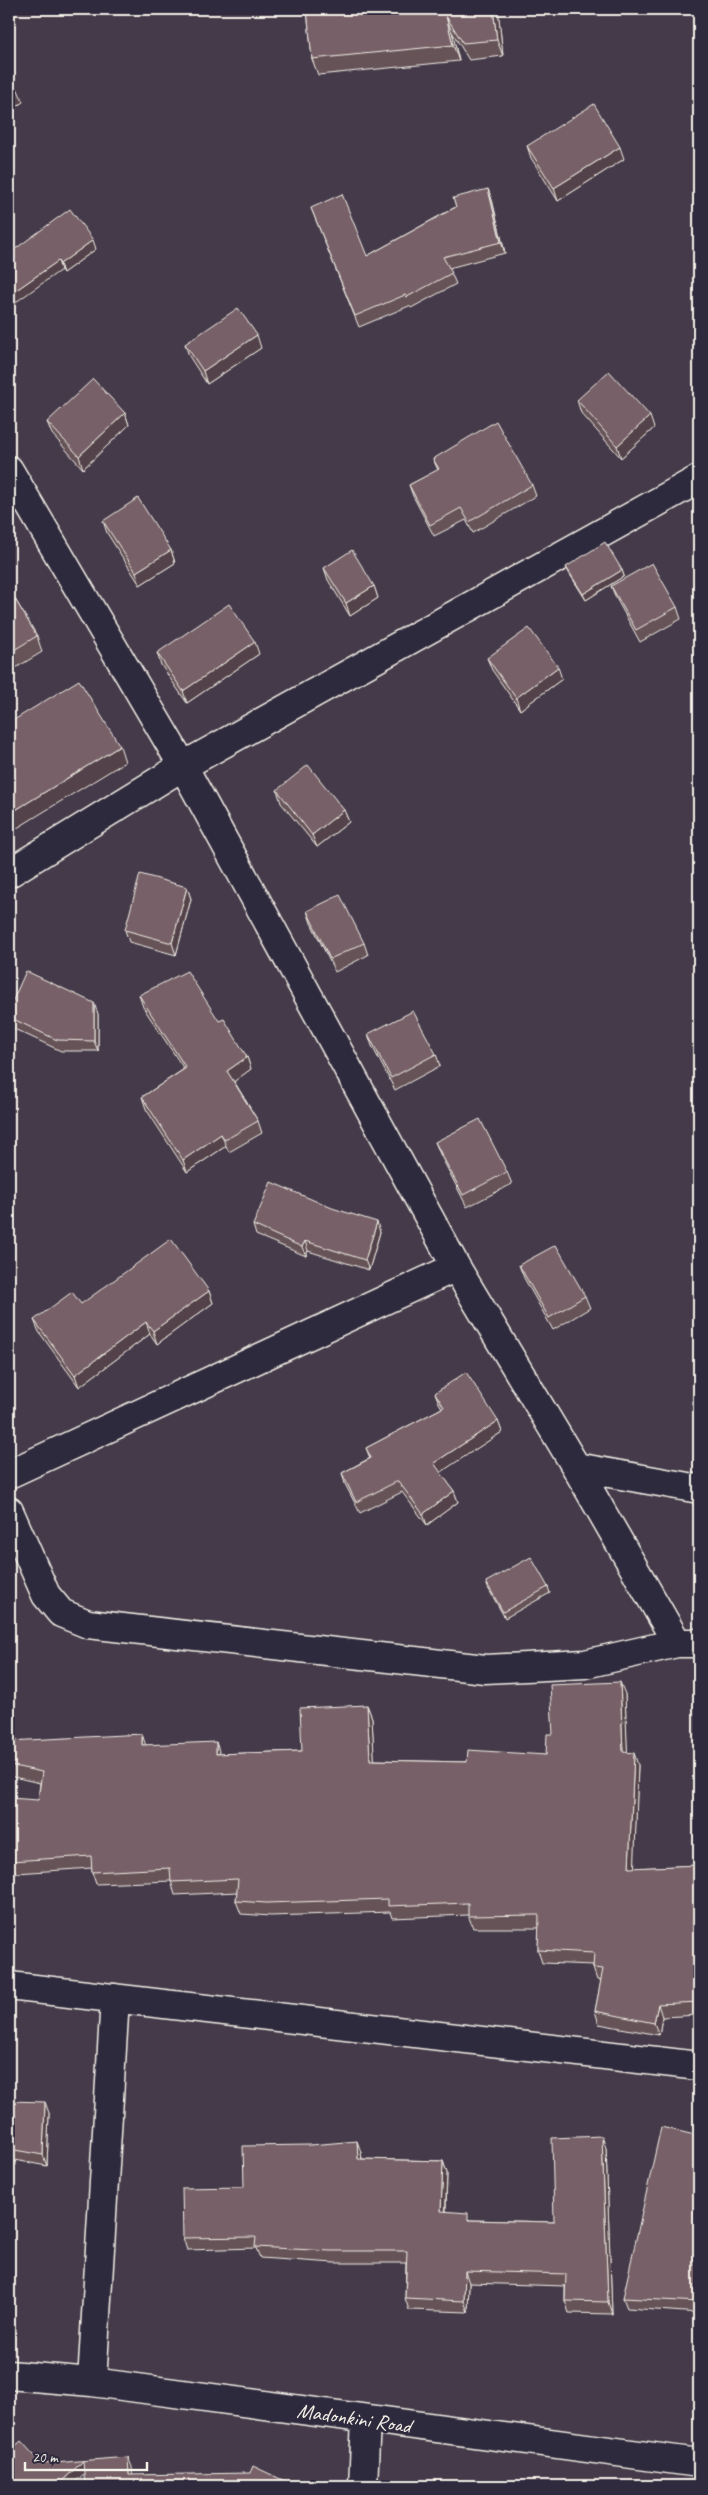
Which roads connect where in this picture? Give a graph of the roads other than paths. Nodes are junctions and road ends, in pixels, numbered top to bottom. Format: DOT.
graph roads {
  1 [pos="9,470"];
  2 [pos="699,479"];
  3 [pos="183,766"];
  4 [pos="9,873"];
  5 [pos="456,1267"];
  6 [pos="576,1467"];
  7 [pos="9,1474"];
  8 [pos="699,1489"];
  9 [pos="9,1511"];
  10 [pos="688,1643"];
  11 [pos="9,1986"];
  12 [pos="114,1998"];
  13 [pos="699,2066"];
  14 [pos="9,2375"];
  15 [pos="92,2382"];
  16 [pos="366,2419"];
  17 [pos="699,2462"];
  18 [pos="363,2486"];
  1 -- 3 [label="street"];
  2 -- 3 [label="street"];
  3 -- 4 [label="street"];
  3 -- 5 [label="street"];
  5 -- 6 [label="street"];
  5 -- 7 [label="street"];
  6 -- 8 [label="street"];
  6 -- 10 [label="street"];
  9 -- 10 [label="street"];
  11 -- 12 [label="street"];
  12 -- 13 [label="street"];
  12 -- 15 [label="street"];
  14 -- 15 [label="street, Madonkini Road"];
  15 -- 16 [label="street, Madonkini Road"];
  16 -- 17 [label="street, Madonkini Road"];
  16 -- 18 [label="street"];
}
